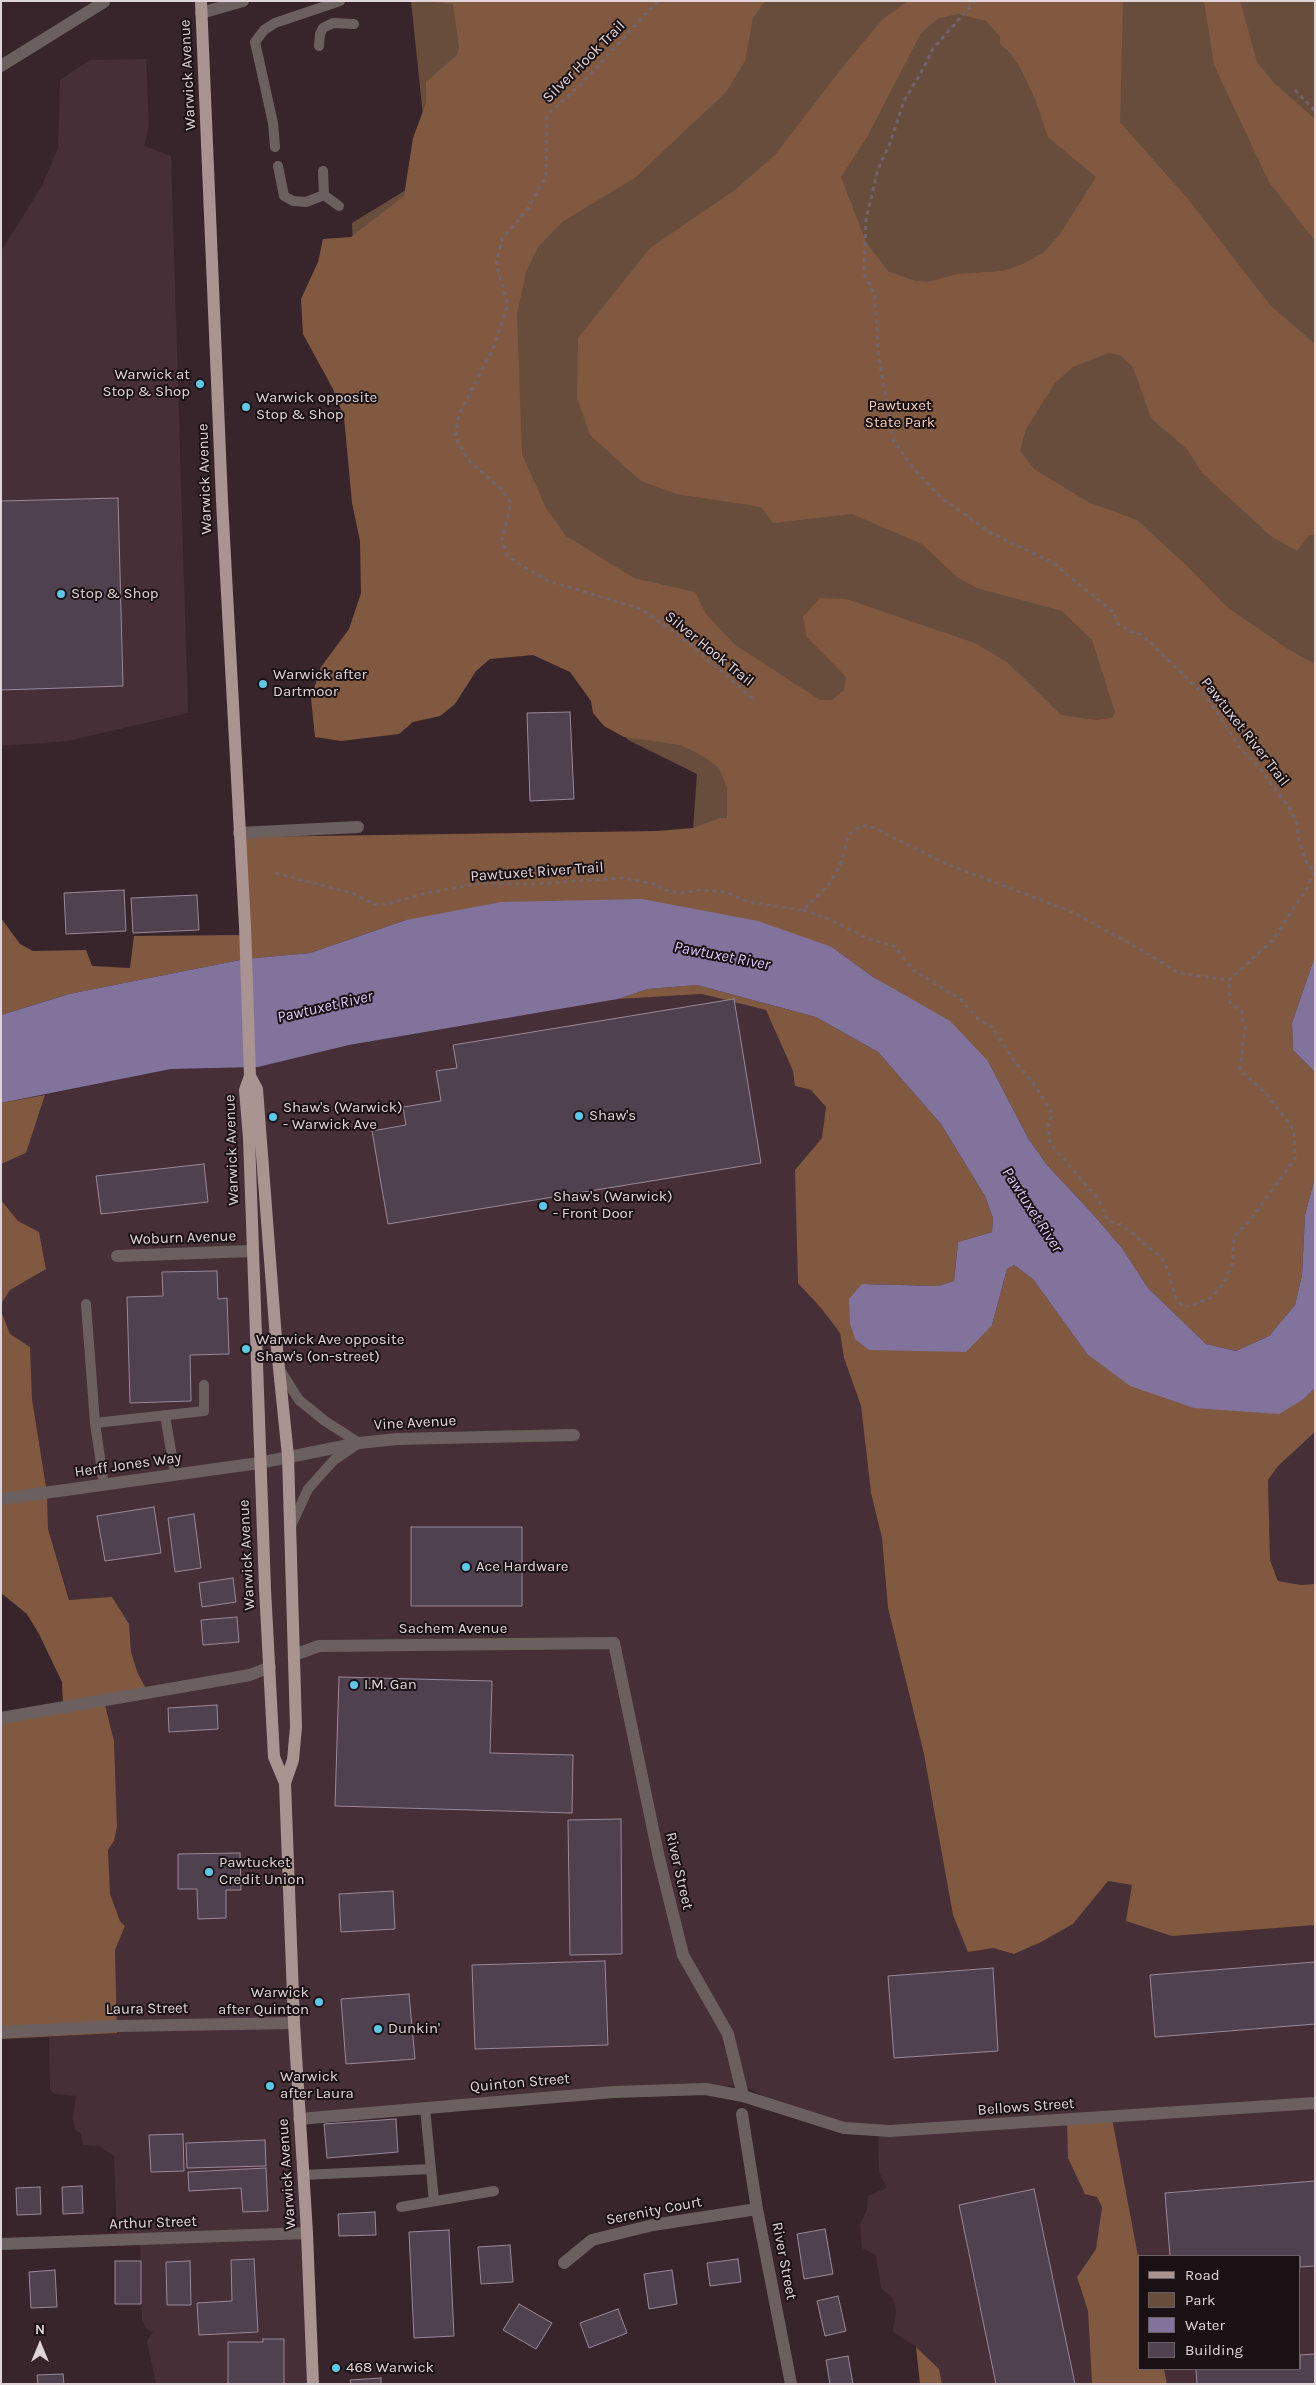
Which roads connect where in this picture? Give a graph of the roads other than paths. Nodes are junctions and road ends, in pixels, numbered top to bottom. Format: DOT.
graph roads {
  1 [pos="243,1"];
  2 [pos="340,1"];
  3 [pos="104,2"];
  4 [pos="201,7"];
  5 [pos="354,24"];
  6 [pos="319,46"];
  7 [pos="1,66"];
  8 [pos="275,147"];
  9 [pos="278,166"];
  10 [pos="323,171"];
  11 [pos="324,195"];
  12 [pos="339,206"];
  13 [pos="358,827"];
  14 [pos="239,833"];
  15 [pos="250,1073"];
  16 [pos="252,1251"];
  17 [pos="117,1256"];
  18 [pos="86,1304"];
  19 [pos="279,1369"];
  20 [pos="204,1385"];
  21 [pos="165,1415"];
  22 [pos="95,1423"];
  23 [pos="574,1435"];
  24 [pos="359,1443"];
  25 [pos="288,1456"];
  26 [pos="259,1462"];
  27 [pos="174,1475"];
  28 [pos="104,1485"];
  29 [pos="1,1499"];
  30 [pos="291,1526"];
  31 [pos="614,1643"];
  32 [pos="294,1655"];
  33 [pos="270,1667"];
  34 [pos="1,1718"];
  35 [pos="285,1783"];
  36 [pos="294,2023"];
  37 [pos="1,2032"];
  38 [pos="744,2096"];
  39 [pos="1315,2103"];
  40 [pos="425,2108"];
  41 [pos="742,2114"];
  42 [pos="299,2119"];
  43 [pos="431,2169"];
  44 [pos="303,2175"];
  45 [pos="494,2191"];
  46 [pos="434,2201"];
  47 [pos="401,2207"];
  48 [pos="757,2209"];
  49 [pos="307,2233"];
  50 [pos="1,2244"];
  51 [pos="564,2262"];
  52 [pos="313,2384"];
  53 [pos="791,2384"];
  1 -- 4 [label="street"];
  2 -- 8 [label="lane"];
  3 -- 7 [label="street"];
  4 -- 14 [label="main road, Warwick Avenue"];
  5 -- 6 [label="lane"];
  9 -- 11 [label="lane"];
  10 -- 11 [label="lane"];
  11 -- 12 [label="lane"];
  13 -- 14 [label="street"];
  14 -- 15 [label="main road, Warwick Avenue"];
  15 -- 16 [label="main road, Warwick Avenue"];
  15 -- 19 [label="main road, Warwick Avenue"];
  16 -- 17 [label="street, Woburn Avenue"];
  16 -- 26 [label="main road, Warwick Avenue"];
  18 -- 22 [label="lane"];
  19 -- 24 [label="lane"];
  19 -- 25 [label="main road, Warwick Avenue"];
  20 -- 21 [label="lane"];
  21 -- 22 [label="lane"];
  21 -- 27 [label="lane"];
  22 -- 28 [label="lane"];
  23 -- 24 [label="street, Vine Avenue"];
  24 -- 25 [label="street, Vine Avenue"];
  24 -- 30 [label="lane"];
  25 -- 26 [label="street, Vine Avenue"];
  25 -- 30 [label="main road, Warwick Avenue"];
  26 -- 27 [label="street, Herff Jones Way"];
  26 -- 33 [label="main road, Warwick Avenue"];
  27 -- 28 [label="street, Herff Jones Way"];
  28 -- 29 [label="street, Herff Jones Way"];
  30 -- 32 [label="main road, Warwick Avenue"];
  31 -- 32 [label="street, Sachem Avenue"];
  31 -- 38 [label="street, River Street"];
  32 -- 35 [label="main road, Warwick Avenue"];
  33 -- 34 [label="street"];
  33 -- 35 [label="main road, Warwick Avenue"];
  35 -- 36 [label="main road, Warwick Avenue"];
  36 -- 37 [label="street, Laura Street"];
  36 -- 42 [label="main road, Warwick Avenue"];
  38 -- 39 [label="street, Bellows Street"];
  38 -- 40 [label="street, Quinton Street"];
  40 -- 42 [label="street, Quinton Street"];
  40 -- 43 [label="lane"];
  41 -- 48 [label="street, River Street"];
  42 -- 44 [label="main road, Warwick Avenue"];
  43 -- 44 [label="lane"];
  43 -- 46 [label="lane"];
  44 -- 49 [label="main road, Warwick Avenue"];
  45 -- 46 [label="lane"];
  46 -- 47 [label="lane"];
  48 -- 51 [label="street, Serenity Court"];
  48 -- 53 [label="street, River Street"];
  49 -- 50 [label="street, Arthur Street"];
  49 -- 52 [label="main road, Warwick Avenue"];
}
